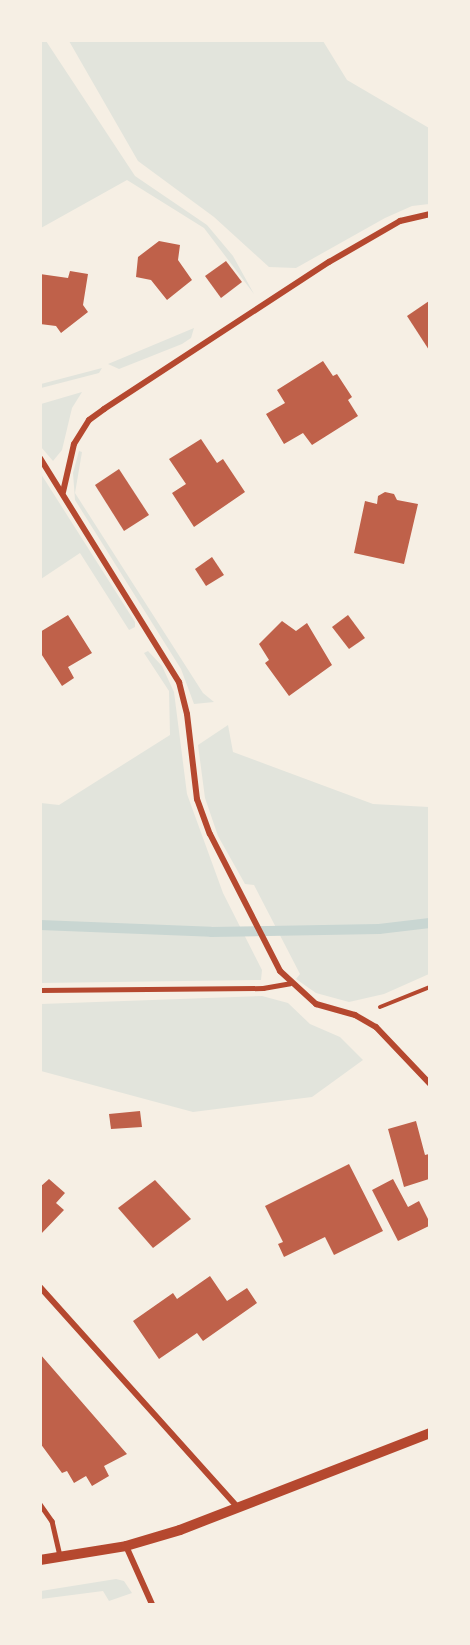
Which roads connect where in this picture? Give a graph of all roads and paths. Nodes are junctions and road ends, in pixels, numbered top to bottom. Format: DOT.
graph roads {
  1 [pos="429,214"];
  2 [pos="40,458"];
  3 [pos="63,492"];
  4 [pos="290,983"];
  5 [pos="429,987"];
  6 [pos="40,990"];
  7 [pos="355,1015"];
  8 [pos="429,1084"];
  9 [pos="40,1287"];
  10 [pos="429,1433"];
  11 [pos="40,1504"];
  12 [pos="238,1508"];
  13 [pos="126,1546"];
  14 [pos="60,1557"];
  15 [pos="40,1560"];
  16 [pos="152,1605"];
  1 -- 3 [label="street"];
  2 -- 3 [label="street"];
  3 -- 4 [label="street"];
  4 -- 6 [label="lane"];
  4 -- 7 [label="street"];
  5 -- 7 [label="path"];
  7 -- 8 [label="street"];
  9 -- 12 [label="street"];
  10 -- 12 [label="street"];
  11 -- 14 [label="lane"];
  12 -- 13 [label="street"];
  13 -- 14 [label="street"];
  13 -- 16 [label="street"];
  14 -- 15 [label="street"];
}
